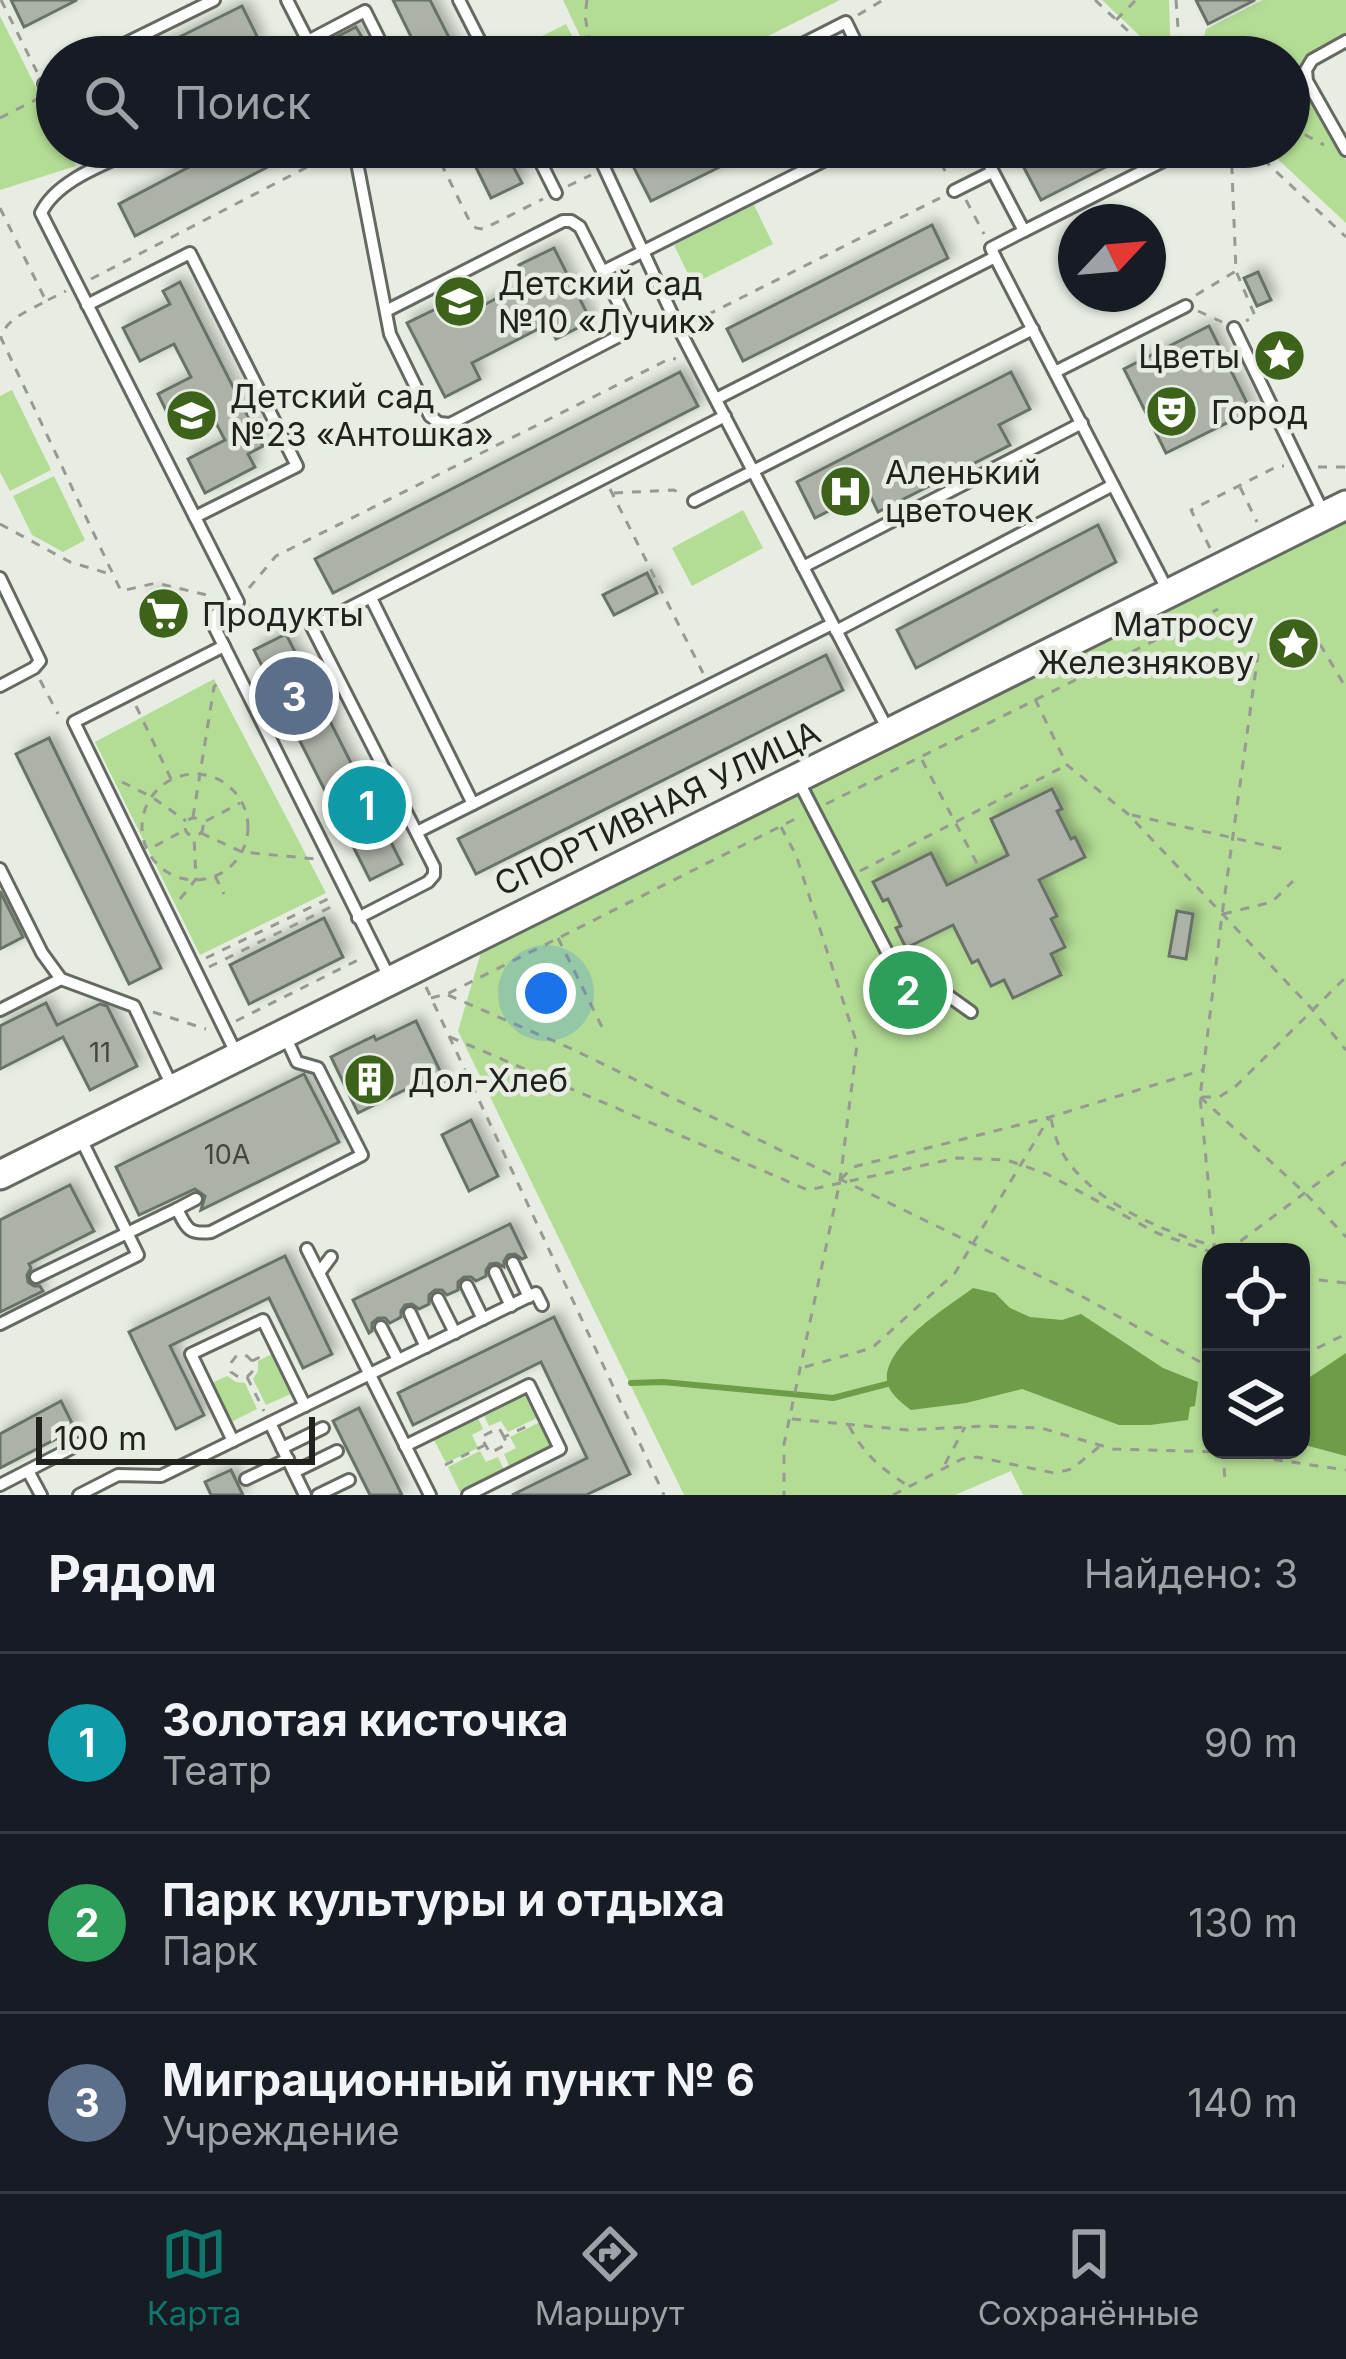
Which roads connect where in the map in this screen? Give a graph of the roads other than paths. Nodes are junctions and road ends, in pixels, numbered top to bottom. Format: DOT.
graph roads {
  1 [pos="214,0"];
  2 [pos="287,0"];
  3 [pos="459,0"];
  4 [pos="141,36"];
  5 [pos="305,36"];
  6 [pos="318,36"];
  7 [pos="378,36"];
  8 [pos="477,36"];
  9 [pos="819,36"];
  10 [pos="853,36"];
  11 [pos="1346,41"];
  12 [pos="1310,63"];
  13 [pos="1310,86"];
  14 [pos="1346,150"];
  15 [pos="101,168"];
  16 [pos="358,168"];
  17 [pos="544,168"];
  18 [pos="604,168"];
  19 [pos="809,168"];
  20 [pos="990,168"];
  21 [pos="1149,168"];
  22 [pos="992,172"];
  23 [pos="957,189"];
  24 [pos="556,193"];
  25 [pos="1024,231"];
  26 [pos="993,252"];
  27 [pos="642,253"];
  28 [pos="602,272"];
  29 [pos="87,305"];
  30 [pos="1186,306"];
  31 [pos="386,311"];
  32 [pos="1234,328"];
  33 [pos="1033,329"];
  34 [pos="1055,371"];
  35 [pos="716,399"];
  36 [pos="725,416"];
  37 [pos="1082,423"];
  38 [pos="754,471"];
  39 [pos="1113,484"];
  40 [pos="694,501"];
  41 [pos="1336,510"];
  42 [pos="195,518"];
  43 [pos="803,567"];
  44 [pos="0,578"];
  45 [pos="1169,592"];
  46 [pos="371,598"];
  47 [pos="834,627"];
  48 [pos="224,646"];
  49 [pos="0,686"];
  50 [pos="890,734"];
  51 [pos="798,779"];
  52 [pos="473,804"];
  53 [pos="417,832"];
  54 [pos="0,869"];
  55 [pos="358,917"];
  56 [pos="61,979"];
  57 [pos="391,980"];
  58 [pos="0,1010"];
  59 [pos="970,1012"];
  60 [pos="284,1034"];
  61 [pos="230,1040"];
  62 [pos="174,1089"];
  63 [pos="79,1136"];
  64 [pos="0,1174"];
  65 [pos="196,1199"];
  66 [pos="177,1209"];
  67 [pos="128,1233"];
  68 [pos="307,1249"];
  69 [pos="331,1257"];
  70 [pos="513,1263"];
  71 [pos="495,1272"];
  72 [pos="319,1273"];
  73 [pos="36,1277"];
  74 [pos="467,1286"];
  75 [pos="529,1297"];
  76 [pos="438,1300"];
  77 [pos="542,1305"];
  78 [pos="511,1306"];
  79 [pos="410,1313"];
  80 [pos="483,1319"];
  81 [pos="0,1324"];
  82 [pos="382,1327"];
  83 [pos="455,1333"];
  84 [pos="426,1347"];
  85 [pos="398,1360"];
  86 [pos="370,1374"];
  87 [pos="305,1406"];
  88 [pos="270,1423"];
  89 [pos="323,1428"];
  90 [pos="89,1439"];
  91 [pos="233,1441"];
  92 [pos="406,1446"];
  93 [pos="337,1451"];
  94 [pos="285,1454"];
  95 [pos="28,1471"];
  96 [pos="294,1472"];
  97 [pos="246,1479"];
  98 [pos="349,1480"];
  99 [pos="0,1485"];
  100 [pos="303,1491"];
  101 [pos="40,1495"];
  102 [pos="79,1495"];
  103 [pos="284,1495"];
  104 [pos="318,1495"];
  105 [pos="430,1495"];
  106 [pos="468,1495"];
  1 -- 4 [label="lane"];
  2 -- 5 [label="lane"];
  3 -- 8 [label="lane"];
  6 -- 7 [label="lane"];
  9 -- 10 [label="lane"];
  11 -- 12 [label="lane"];
  13 -- 14 [label="lane"];
  15 -- 29 [label="lane"];
  16 -- 31 [label="lane"];
  17 -- 24 [label="lane"];
  18 -- 27 [label="lane"];
  19 -- 27 [label="lane"];
  20 -- 22 [label="lane"];
  21 -- 25 [label="lane"];
  22 -- 23 [label="lane"];
  22 -- 25 [label="lane"];
  25 -- 26 [label="lane"];
  26 -- 33 [label="lane"];
  26 -- 35 [label="lane"];
  27 -- 28 [label="lane"];
  27 -- 35 [label="lane"];
  28 -- 31 [label="lane"];
  28 -- 31 [label="lane"];
  29 -- 42 [label="lane"];
  29 -- 42 [label="lane"];
  30 -- 34 [label="lane"];
  32 -- 41 [label="lane"];
  33 -- 34 [label="lane"];
  33 -- 38 [label="lane"];
  34 -- 37 [label="lane"];
  35 -- 36 [label="lane"];
  36 -- 38 [label="lane"];
  36 -- 46 [label="lane"];
  37 -- 39 [label="lane"];
  37 -- 43 [label="lane"];
  38 -- 40 [label="lane"];
  38 -- 43 [label="lane"];
  39 -- 45 [label="lane"];
  39 -- 47 [label="lane"];
  41 -- 45 [label="street, СПОРТИВНАЯ УЛИЦА"];
  42 -- 48 [label="lane"];
  43 -- 47 [label="lane"];
  44 -- 49 [label="lane"];
  45 -- 50 [label="street, СПОРТИВНАЯ УЛИЦА"];
  46 -- 52 [label="lane"];
  46 -- 53 [label="lane"];
  47 -- 50 [label="lane"];
  47 -- 52 [label="lane"];
  48 -- 55 [label="lane"];
  48 -- 61 [label="lane"];
  50 -- 51 [label="street, СПОРТИВНАЯ УЛИЦА"];
  51 -- 57 [label="street, СПОРТИВНАЯ УЛИЦА"];
  51 -- 59 [label="lane"];
  52 -- 53 [label="lane"];
  53 -- 55 [label="lane"];
  54 -- 56 [label="lane"];
  55 -- 57 [label="lane"];
  56 -- 58 [label="lane"];
  56 -- 62 [label="lane"];
  57 -- 60 [label="street, СПОРТИВНАЯ УЛИЦА"];
  60 -- 61 [label="street, СПОРТИВНАЯ УЛИЦА"];
  60 -- 66 [label="lane"];
  61 -- 62 [label="street, СПОРТИВНАЯ УЛИЦА"];
  62 -- 63 [label="street, СПОРТИВНАЯ УЛИЦА"];
  63 -- 64 [label="street, СПОРТИВНАЯ УЛИЦА"];
  63 -- 67 [label="lane"];
  65 -- 66 [label="lane"];
  66 -- 67 [label="lane"];
  67 -- 73 [label="lane"];
  67 -- 81 [label="lane"];
  68 -- 72 [label="lane"];
  69 -- 72 [label="lane"];
  70 -- 75 [label="lane"];
  71 -- 78 [label="lane"];
  72 -- 86 [label="lane"];
  74 -- 80 [label="lane"];
  75 -- 77 [label="lane"];
  75 -- 78 [label="lane"];
  76 -- 83 [label="lane"];
  78 -- 80 [label="lane"];
  79 -- 84 [label="lane"];
  80 -- 83 [label="lane"];
  82 -- 85 [label="lane"];
  83 -- 84 [label="lane"];
  84 -- 85 [label="lane"];
  85 -- 86 [label="lane"];
  86 -- 87 [label="lane"];
  86 -- 92 [label="lane"];
  87 -- 88 [label="lane"];
  87 -- 91 [label="lane"];
  88 -- 91 [label="lane"];
  88 -- 94 [label="lane"];
  89 -- 94 [label="lane"];
  90 -- 95 [label="lane"];
  91 -- 102 [label="lane"];
  92 -- 105 [label="lane"];
  92 -- 106 [label="lane"];
  93 -- 96 [label="lane"];
  94 -- 96 [label="lane"];
  94 -- 97 [label="lane"];
  95 -- 99 [label="lane"];
  95 -- 101 [label="lane"];
  96 -- 100 [label="lane"];
  98 -- 104 [label="lane"];
  100 -- 103 [label="lane"];
}
